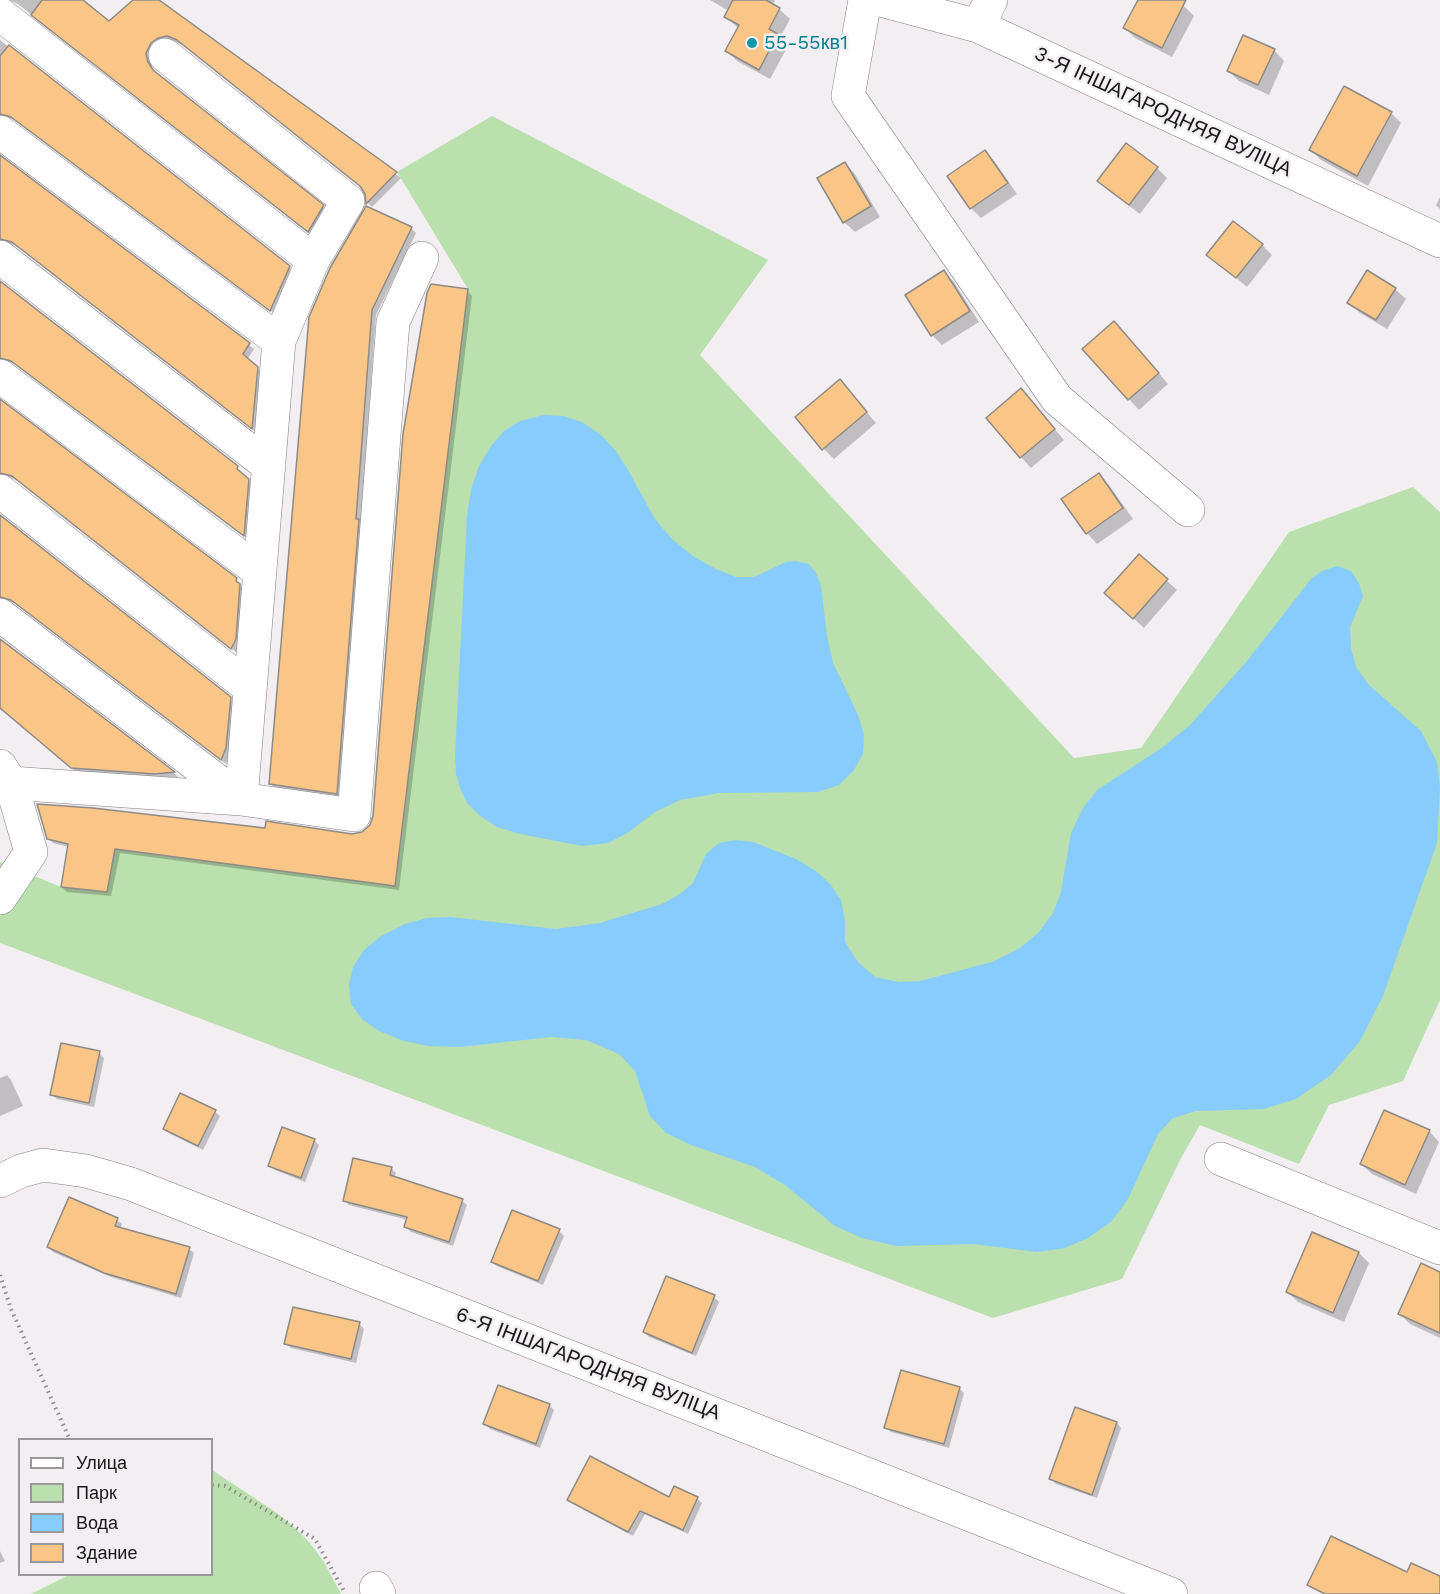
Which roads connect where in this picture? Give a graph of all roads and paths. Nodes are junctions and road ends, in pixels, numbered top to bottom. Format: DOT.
graph roads {
  1 [pos="865,0"];
  2 [pos="881,0"];
  3 [pos="984,13"];
  4 [pos="3,22"];
  5 [pos="165,55"];
  6 [pos="0,132"];
  7 [pos="1440,241"];
  8 [pos="0,257"];
  9 [pos="422,258"];
  10 [pos="313,260"];
  11 [pos="279,341"];
  12 [pos="0,376"];
  13 [pos="269,466"];
  14 [pos="0,492"];
  15 [pos="1188,510"];
  16 [pos="260,572"];
  17 [pos="0,615"];
  18 [pos="250,688"];
  19 [pos="6,774"];
  20 [pos="241,799"];
  21 [pos="0,897"];
  22 [pos="1221,1159"];
  23 [pos="0,1181"];
  24 [pos="1440,1248"];
  25 [pos="0,1275"];
  26 [pos="69,1438"];
  27 [pos="213,1485"];
  28 [pos="367,1592"];
  29 [pos="1172,1594"];
  1 -- 15 [label="street"];
  2 -- 3 [label="street, 3-Я ІНШАГАРОДНЯЯ ВУЛІЦА"];
  3 -- 7 [label="street, 3-Я ІНШАГАРОДНЯЯ ВУЛІЦА"];
  4 -- 10 [label="street"];
  5 -- 10 [label="street"];
  6 -- 11 [label="street"];
  8 -- 13 [label="street"];
  9 -- 20 [label="street"];
  10 -- 11 [label="street"];
  11 -- 13 [label="street"];
  12 -- 16 [label="street"];
  13 -- 16 [label="street"];
  14 -- 18 [label="street"];
  16 -- 18 [label="street"];
  17 -- 20 [label="street"];
  18 -- 20 [label="street"];
  19 -- 20 [label="street"];
  19 -- 21 [label="street"];
  22 -- 24 [label="street"];
  23 -- 29 [label="street, 6-Я ІНШАГАРОДНЯЯ ВУЛІЦА"];
  25 -- 26 [label="path"];
  27 -- 28 [label="path"];
}
